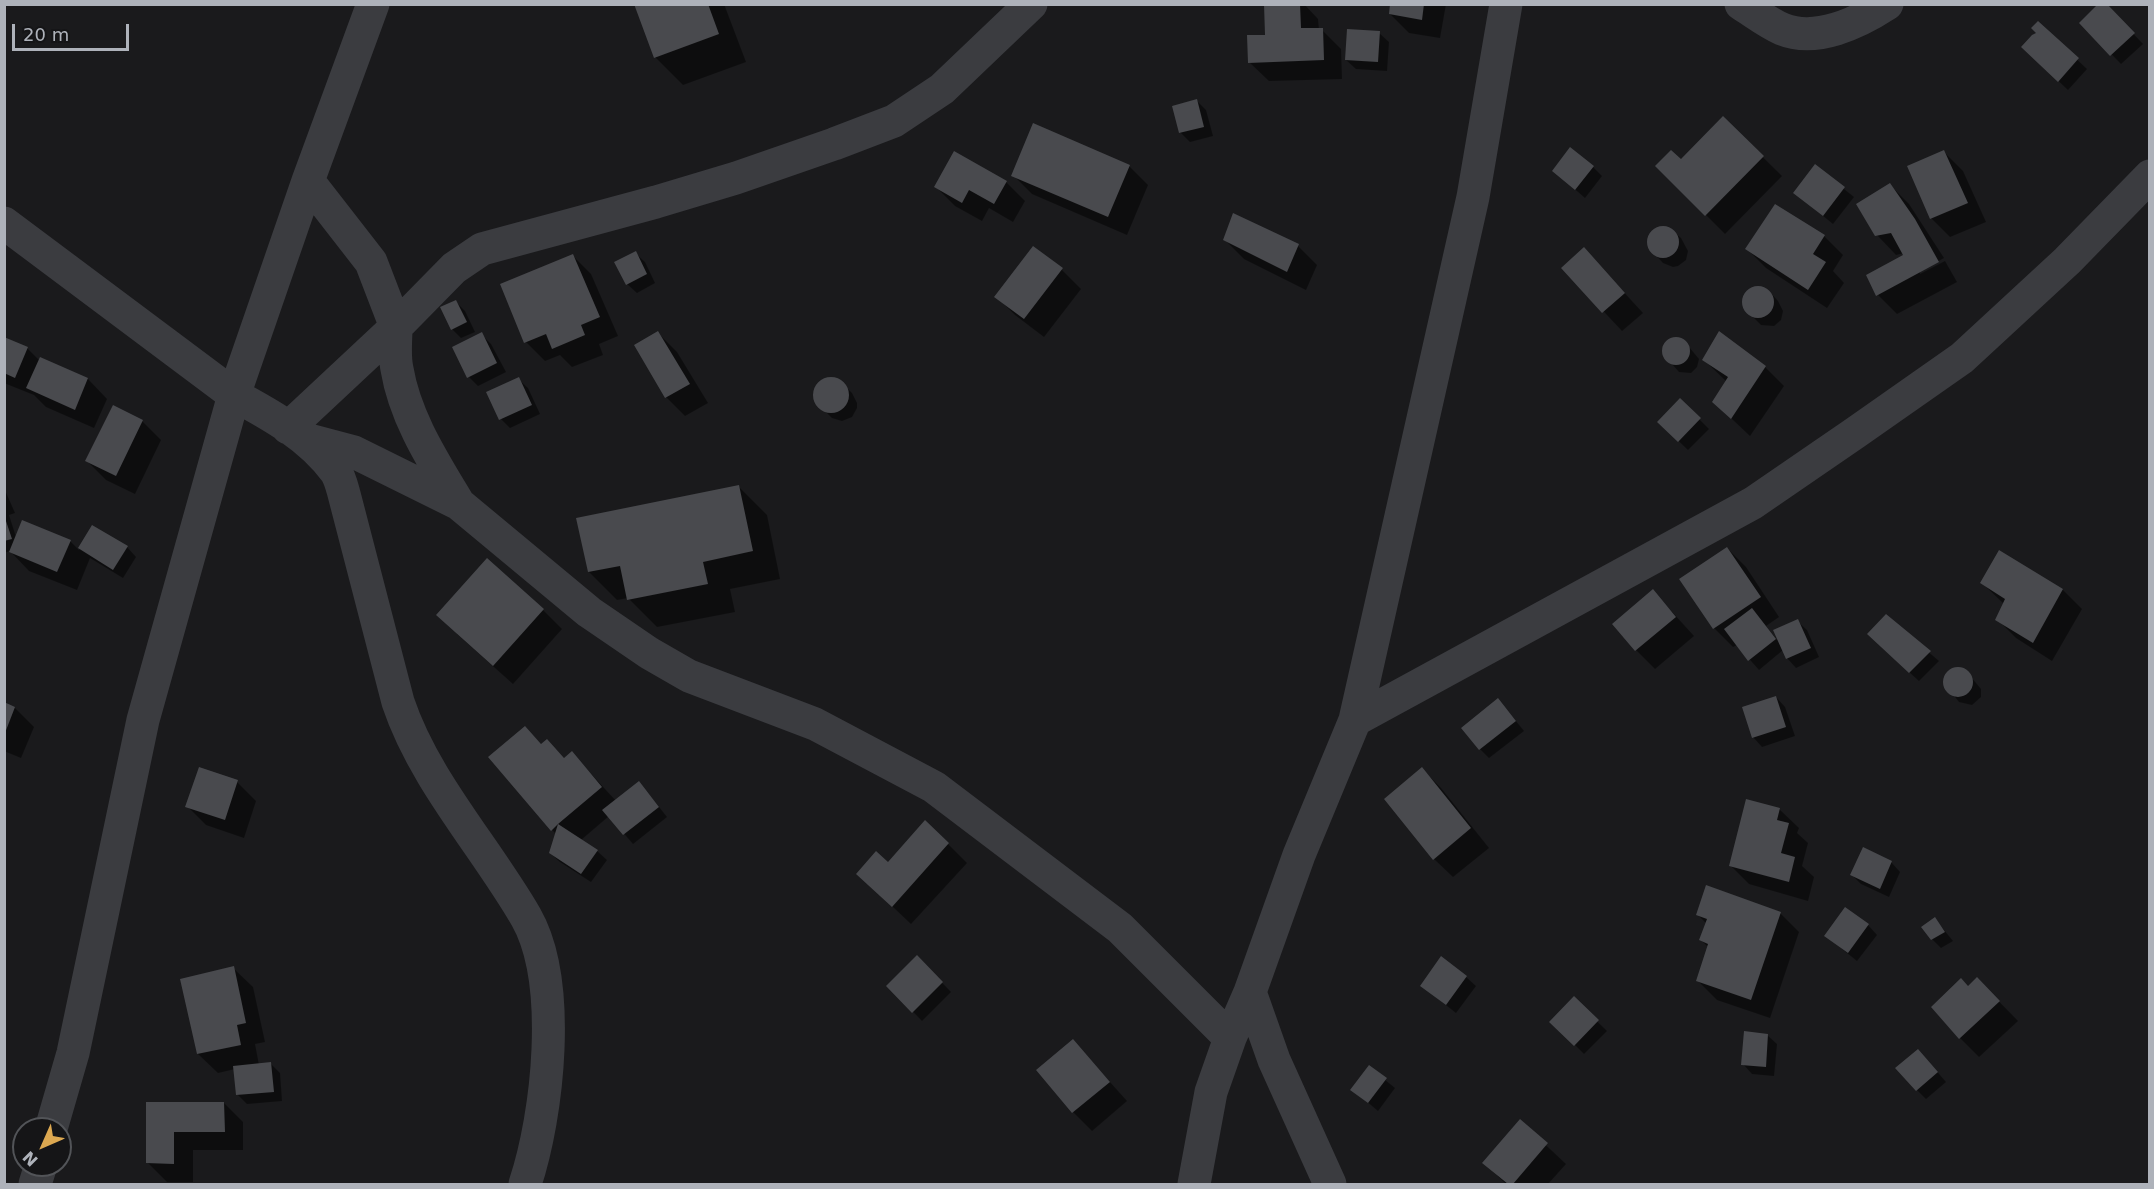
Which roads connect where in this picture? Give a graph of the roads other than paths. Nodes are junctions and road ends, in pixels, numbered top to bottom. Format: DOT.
graph roads {
  1 [pos="373,4"];
  2 [pos="1031,4"];
  3 [pos="1506,4"];
  4 [pos="1742,4"];
  5 [pos="1887,4"];
  6 [pos="2150,176"];
  7 [pos="308,181"];
  8 [pos="4,223"];
  9 [pos="396,327"];
  10 [pos="234,395"];
  11 [pos="296,433"];
  12 [pos="459,504"];
  13 [pos="1355,720"];
  14 [pos="1250,992"];
  15 [pos="1230,1038"];
  16 [pos="54,1117"];
  17 [pos="525,1185"];
  18 [pos="1194,1185"];
  19 [pos="1330,1185"];
  1 -- 7 [label="street"];
  2 -- 9 [label="street"];
  3 -- 13 [label="street"];
  4 -- 5 [label="street"];
  6 -- 13 [label="street"];
  7 -- 9 [label="street"];
  7 -- 10 [label="street"];
  8 -- 10 [label="street"];
  9 -- 11 [label="street"];
  9 -- 12 [label="street"];
  10 -- 11 [label="street"];
  10 -- 16 [label="street"];
  11 -- 12 [label="street"];
  11 -- 17 [label="street"];
  12 -- 15 [label="street"];
  13 -- 14 [label="street"];
  14 -- 15 [label="street"];
  14 -- 19 [label="street"];
  15 -- 18 [label="street"];
}
